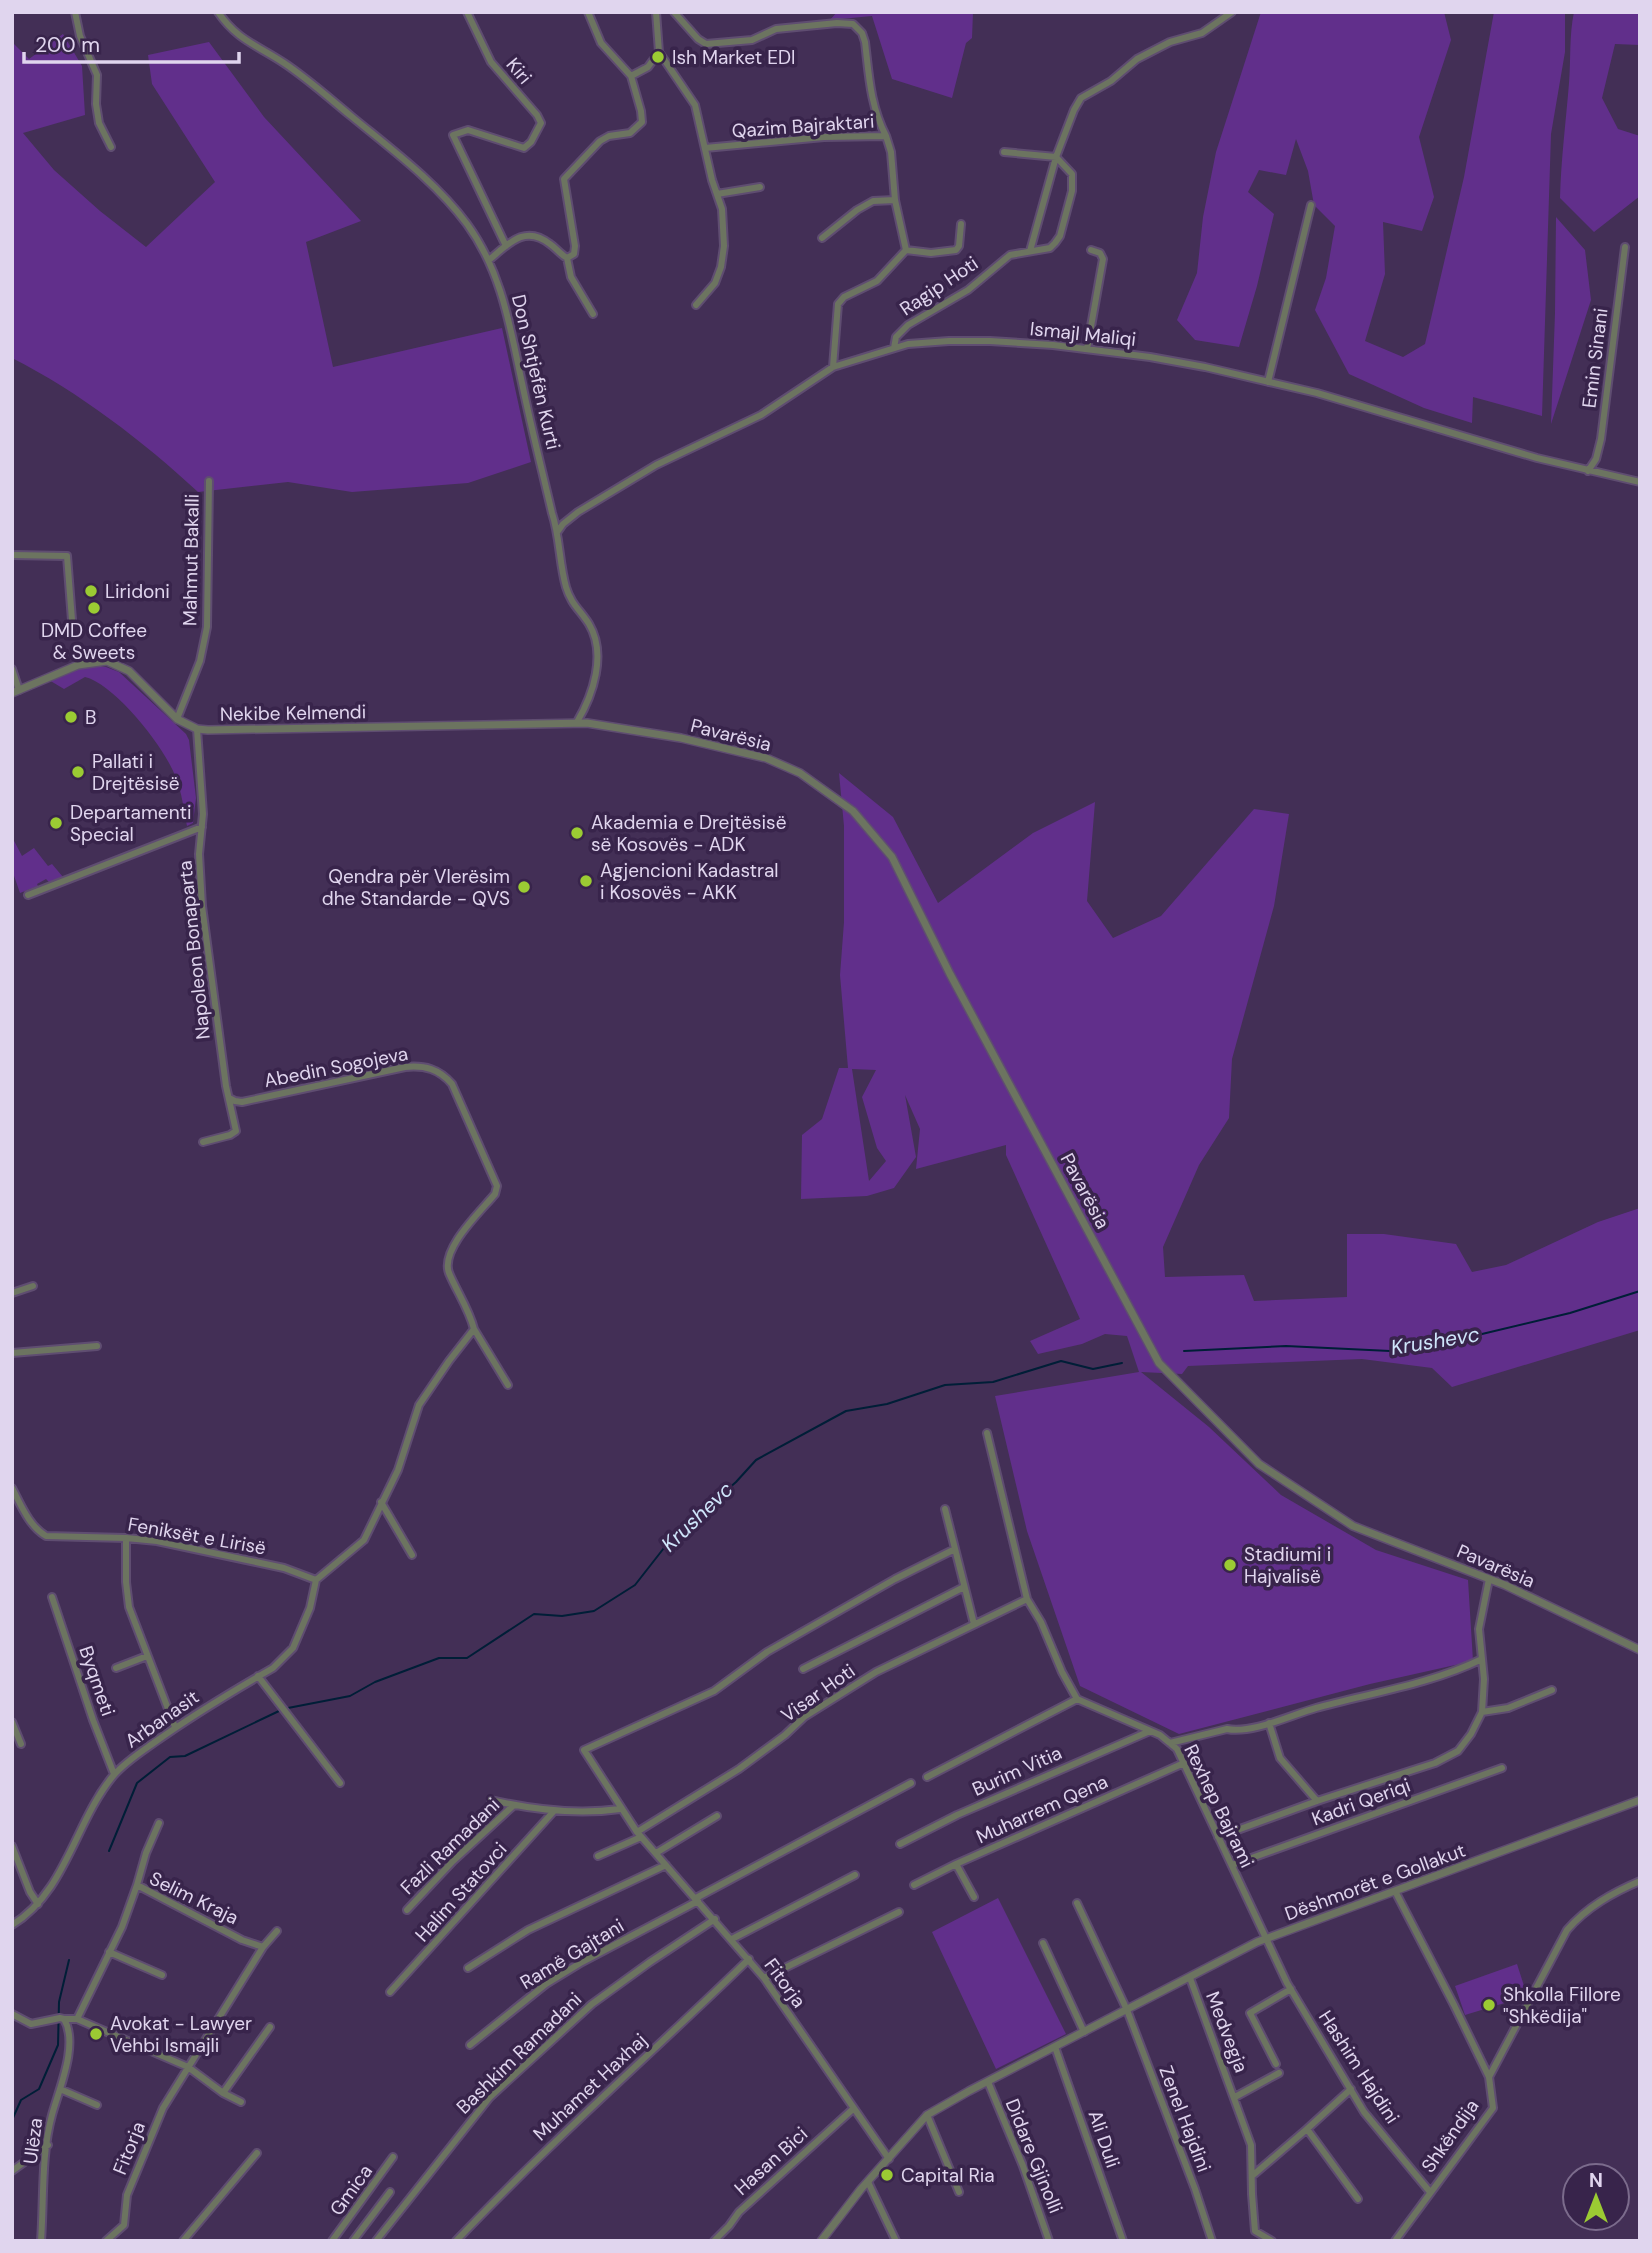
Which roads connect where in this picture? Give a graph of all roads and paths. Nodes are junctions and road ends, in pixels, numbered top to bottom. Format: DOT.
graph roads {
  1 [pos="75,12"];
  2 [pos="218,12"];
  3 [pos="467,12"];
  4 [pos="588,12"];
  5 [pos="656,12"];
  6 [pos="674,12"];
  7 [pos="1232,12"];
  8 [pos="659,52"];
  9 [pos="631,76"];
  10 [pos="886,136"];
  11 [pos="111,147"];
  12 [pos="705,149"];
  13 [pos="1004,152"];
  14 [pos="1056,158"];
  15 [pos="760,187"];
  16 [pos="717,194"];
  17 [pos="895,200"];
  18 [pos="1311,205"];
  19 [pos="961,223"];
  20 [pos="822,238"];
  21 [pos="506,246"];
  22 [pos="1625,247"];
  23 [pos="906,250"];
  24 [pos="1091,250"];
  25 [pos="1030,251"];
  26 [pos="567,258"];
  27 [pos="489,260"];
  28 [pos="696,305"];
  29 [pos="593,314"];
  30 [pos="894,348"];
  31 [pos="1087,349"];
  32 [pos="833,367"];
  33 [pos="1268,382"];
  34 [pos="1588,471"];
  35 [pos="209,481"];
  36 [pos="1640,482"];
  37 [pos="558,531"];
  38 [pos="12,555"];
  39 [pos="72,620"];
  40 [pos="12,669"];
  41 [pos="16,692"];
  42 [pos="177,719"];
  43 [pos="564,722"];
  44 [pos="577,722"];
  45 [pos="197,729"];
  46 [pos="202,827"];
  47 [pos="28,895"];
  48 [pos="229,1098"];
  49 [pos="203,1142"];
  50 [pos="33,1286"];
  51 [pos="12,1293"];
  52 [pos="474,1329"];
  53 [pos="97,1346"];
  54 [pos="12,1353"];
  55 [pos="508,1385"];
  56 [pos="987,1433"];
  57 [pos="12,1488"];
  58 [pos="381,1502"];
  59 [pos="945,1509"];
  60 [pos="126,1538"];
  61 [pos="955,1549"];
  62 [pos="412,1555"];
  63 [pos="1489,1579"];
  64 [pos="316,1580"];
  65 [pos="964,1587"];
  66 [pos="52,1597"];
  67 [pos="1027,1599"];
  68 [pos="974,1624"];
  69 [pos="1640,1650"];
  70 [pos="147,1656"];
  71 [pos="1482,1659"];
  72 [pos="116,1668"];
  73 [pos="803,1669"];
  74 [pos="258,1676"];
  75 [pos="1552,1690"];
  76 [pos="1077,1699"];
  77 [pos="1482,1712"];
  78 [pos="12,1722"];
  79 [pos="1269,1723"];
  80 [pos="175,1727"];
  81 [pos="1150,1731"];
  82 [pos="1170,1743"];
  83 [pos="21,1744"];
  84 [pos="1184,1763"];
  85 [pos="1502,1768"];
  86 [pos="114,1774"];
  87 [pos="927,1777"];
  88 [pos="340,1783"];
  89 [pos="911,1783"];
  90 [pos="491,1800"];
  91 [pos="1640,1800"];
  92 [pos="1317,1801"];
  93 [pos="514,1805"];
  94 [pos="620,1809"];
  95 [pos="554,1811"];
  96 [pos="717,1816"];
  97 [pos="159,1823"];
  98 [pos="639,1835"];
  99 [pos="1218,1837"];
  100 [pos="900,1844"];
  101 [pos="12,1846"];
  102 [pos="656,1853"];
  103 [pos="598,1856"];
  104 [pos="956,1864"];
  105 [pos="666,1865"];
  106 [pos="1231,1865"];
  107 [pos="855,1875"];
  108 [pos="1640,1881"];
  109 [pos="137,1885"];
  110 [pos="914,1885"];
  111 [pos="1395,1891"];
  112 [pos="974,1897"];
  113 [pos="697,1899"];
  114 [pos="1077,1903"];
  115 [pos="38,1904"];
  116 [pos="407,1910"];
  117 [pos="899,1912"];
  118 [pos="715,1919"];
  119 [pos="12,1925"];
  120 [pos="277,1931"];
  121 [pos="732,1939"];
  122 [pos="1266,1939"];
  123 [pos="1043,1942"];
  124 [pos="263,1947"];
  125 [pos="109,1952"];
  126 [pos="748,1959"];
  127 [pos="468,1968"];
  128 [pos="162,1975"];
  129 [pos="764,1978"];
  130 [pos="1190,1978"];
  131 [pos="1291,1989"];
  132 [pos="390,1992"];
  133 [pos="1127,2010"];
  134 [pos="12,2014"];
  135 [pos="60,2018"];
  136 [pos="77,2019"];
  137 [pos="270,2027"];
  138 [pos="1084,2032"];
  139 [pos="470,2045"];
  140 [pos="1055,2047"];
  141 [pos="1276,2064"];
  142 [pos="188,2067"];
  143 [pos="1279,2073"];
  144 [pos="1489,2077"];
  145 [pos="988,2082"];
  146 [pos="61,2089"];
  147 [pos="1351,2089"];
  148 [pos="223,2093"];
  149 [pos="1235,2097"];
  150 [pos="241,2102"];
  151 [pos="97,2105"];
  152 [pos="853,2109"];
  153 [pos="928,2115"];
  154 [pos="1307,2129"];
  155 [pos="48,2146"];
  156 [pos="257,2153"];
  157 [pos="393,2157"];
  158 [pos="889,2159"];
  159 [pos="12,2171"];
  160 [pos="1252,2176"];
  161 [pos="868,2182"];
  162 [pos="390,2192"];
  163 [pos="959,2192"];
  164 [pos="1430,2192"];
  165 [pos="1358,2199"];
  166 [pos="41,2241"];
  167 [pos="107,2241"];
  168 [pos="183,2241"];
  169 [pos="332,2241"];
  170 [pos="353,2241"];
  171 [pos="376,2241"];
  172 [pos="456,2241"];
  173 [pos="714,2241"];
  174 [pos="821,2241"];
  175 [pos="896,2241"];
  176 [pos="1049,2241"];
  177 [pos="1123,2241"];
  178 [pos="1212,2241"];
  179 [pos="1272,2241"];
  180 [pos="1395,2241"];
  1 -- 11 [label="street"];
  2 -- 27 [label="street, Don Shtjefën Kurti"];
  3 -- 21 [label="street, Kiri"];
  4 -- 9 [label="street"];
  5 -- 8 [label="street"];
  6 -- 10 [label="street"];
  7 -- 14 [label="street"];
  8 -- 9 [label="street"];
  8 -- 12 [label="street"];
  9 -- 26 [label="street"];
  10 -- 12 [label="street, Qazim Bajraktari"];
  10 -- 17 [label="street, Qazim Bajraktari"];
  12 -- 16 [label="street"];
  13 -- 14 [label="street"];
  14 -- 25 [label="street"];
  14 -- 25 [label="street, Ragip Hoti"];
  15 -- 16 [label="street"];
  16 -- 28 [label="street"];
  17 -- 20 [label="street"];
  17 -- 23 [label="street, Qazim Bajraktari"];
  18 -- 33 [label="street"];
  19 -- 23 [label="street"];
  21 -- 26 [label="street"];
  21 -- 27 [label="street"];
  22 -- 34 [label="street, Emin Sinani"];
  23 -- 32 [label="street"];
  24 -- 31 [label="street"];
  25 -- 30 [label="street, Ragip Hoti"];
  26 -- 29 [label="street"];
  27 -- 37 [label="street, Don Shtjefën Kurti"];
  30 -- 31 [label="street, Ismajl Maliqi"];
  30 -- 32 [label="street, Ismajl Maliqi"];
  31 -- 33 [label="street, Ismajl Maliqi"];
  32 -- 37 [label="street, Ismajl Maliqi"];
  33 -- 34 [label="street, Ismajl Maliqi"];
  34 -- 36 [label="street, Ismajl Maliqi"];
  35 -- 42 [label="street, Mahmut Bakalli"];
  37 -- 44 [label="street, Don Shtjefën Kurti"];
  38 -- 39 [label="street"];
  40 -- 41 [label="street"];
  41 -- 42 [label="street, Nekibe Kelmendi"];
  42 -- 45 [label="street, Nekibe Kelmendi"];
  43 -- 44 [label="street, Pavarësia"];
  43 -- 45 [label="street, Nekibe Kelmendi"];
  44 -- 63 [label="street, Pavarësia"];
  45 -- 46 [label="street, Napoleon Bonaparta"];
  46 -- 47 [label="street"];
  46 -- 48 [label="street, Napoleon Bonaparta"];
  48 -- 49 [label="street, Napoleon Bonaparta"];
  48 -- 52 [label="street, Abedin Sogojeva"];
  50 -- 51 [label="street"];
  52 -- 55 [label="street"];
  52 -- 58 [label="street"];
  53 -- 54 [label="street"];
  56 -- 67 [label="street"];
  57 -- 60 [label="street, Feniksët e Lirisë"];
  58 -- 62 [label="street"];
  58 -- 64 [label="street"];
  59 -- 61 [label="street"];
  60 -- 64 [label="street, Feniksët e Lirisë"];
  60 -- 70 [label="street"];
  61 -- 65 [label="street"];
  61 -- 94 [label="street, Fitorja"];
  63 -- 69 [label="street, Pavarësia"];
  63 -- 71 [label="street"];
  64 -- 74 [label="street, Arbanasit"];
  65 -- 68 [label="street"];
  65 -- 73 [label="street"];
  66 -- 86 [label="street, Byqmeti"];
  67 -- 68 [label="street, Visar Hoti"];
  67 -- 76 [label="street"];
  68 -- 98 [label="street, Visar Hoti"];
  70 -- 72 [label="street"];
  70 -- 80 [label="street"];
  71 -- 77 [label="street"];
  71 -- 79 [label="street"];
  74 -- 80 [label="street, Arbanasit"];
  74 -- 88 [label="street"];
  75 -- 77 [label="street"];
  76 -- 81 [label="street, Rexhep Bajrami"];
  76 -- 87 [label="street"];
  77 -- 92 [label="street"];
  78 -- 83 [label="street"];
  79 -- 82 [label="street"];
  79 -- 92 [label="street"];
  80 -- 86 [label="street, Arbanasit"];
  81 -- 82 [label="street, Rexhep Bajrami"];
  81 -- 100 [label="street, Burim Vitia"];
  82 -- 84 [label="street, Rexhep Bajrami"];
  84 -- 99 [label="street, Rexhep Bajrami"];
  84 -- 104 [label="street, Muharrem Qena"];
  85 -- 106 [label="street, Kadri Qeriqi"];
  86 -- 115 [label="street, Arbanasit"];
  89 -- 113 [label="street, Ramë Gajtani"];
  90 -- 93 [label="street"];
  91 -- 111 [label="street, Dëshmorët e Gollakut"];
  92 -- 99 [label="street"];
  93 -- 95 [label="street"];
  93 -- 116 [label="street, Fazli Ramadani"];
  94 -- 95 [label="street"];
  94 -- 98 [label="street, Fitorja"];
  95 -- 132 [label="street, Halim Statovci"];
  96 -- 102 [label="street"];
  97 -- 109 [label="street"];
  98 -- 102 [label="street, Fitorja"];
  98 -- 103 [label="street"];
  99 -- 106 [label="street, Rexhep Bajrami"];
  101 -- 115 [label="street"];
  102 -- 105 [label="street, Fitorja"];
  104 -- 110 [label="street, Muharrem Qena"];
  104 -- 112 [label="street"];
  105 -- 113 [label="street, Fitorja"];
  105 -- 127 [label="street"];
  106 -- 122 [label="street, Rexhep Bajrami"];
  107 -- 121 [label="street"];
  108 -- 144 [label="street"];
  109 -- 124 [label="street, Selim Kraja"];
  109 -- 125 [label="street, Selim Kraja"];
  111 -- 122 [label="street, Dëshmorët e Gollakut"];
  111 -- 144 [label="street, Shkëndija"];
  113 -- 118 [label="street, Fitorja"];
  113 -- 139 [label="street, Ramë Gajtani"];
  114 -- 133 [label="street"];
  115 -- 119 [label="street, Arbanasit"];
  117 -- 129 [label="street"];
  118 -- 121 [label="street, Fitorja"];
  118 -- 171 [label="street, Bashkim Ramadani"];
  120 -- 124 [label="street, Fitorja"];
  121 -- 126 [label="street, Fitorja"];
  122 -- 130 [label="street, Dëshmorët e Gollakut"];
  122 -- 131 [label="street, Hashim Hajdini"];
  123 -- 138 [label="street"];
  124 -- 142 [label="street, Fitorja"];
  125 -- 128 [label="street"];
  125 -- 136 [label="street, Selim Kraja"];
  126 -- 129 [label="street, Fitorja"];
  126 -- 172 [label="street, Muhamet Haxhaj"];
  129 -- 152 [label="street, Fitorja"];
  130 -- 133 [label="street, Dëshmorët e Gollakut"];
  130 -- 149 [label="street, Medvegja"];
  131 -- 141 [label="street"];
  131 -- 147 [label="street, Hashim Hajdini"];
  133 -- 138 [label="street, Dëshmorët e Gollakut"];
  133 -- 178 [label="street, Zenel Hajdini"];
  134 -- 135 [label="street"];
  135 -- 136 [label="street"];
  135 -- 146 [label="street, Ulëza"];
  136 -- 142 [label="street"];
  137 -- 148 [label="street"];
  138 -- 140 [label="street, Dëshmorët e Gollakut"];
  140 -- 145 [label="street, Dëshmorët e Gollakut"];
  140 -- 177 [label="street, Ali Duli"];
  142 -- 148 [label="street"];
  142 -- 167 [label="street, Fitorja"];
  143 -- 149 [label="street, Medvegja"];
  144 -- 164 [label="street, Shkëndija"];
  145 -- 153 [label="street, Dëshmorët e Gollakut"];
  145 -- 176 [label="street, Didare Gjinolli"];
  146 -- 151 [label="street"];
  146 -- 155 [label="street, Ulëza"];
  147 -- 154 [label="street"];
  147 -- 164 [label="street, Hashim Hajdini"];
  148 -- 150 [label="street"];
  149 -- 160 [label="street, Medvegja"];
  152 -- 158 [label="street, Fitorja"];
  152 -- 173 [label="street, Hasan Bici"];
  153 -- 158 [label="street, Dëshmorët e Gollakut"];
  153 -- 163 [label="street"];
  154 -- 160 [label="street"];
  154 -- 165 [label="street"];
  155 -- 159 [label="street"];
  155 -- 166 [label="street, Ulëza"];
  156 -- 168 [label="street"];
  157 -- 169 [label="street, Gmica"];
  158 -- 161 [label="street, Dëshmorët e Gollakut"];
  160 -- 179 [label="street, Medvegja"];
  161 -- 174 [label="street, Dëshmorët e Gollakut"];
  161 -- 175 [label="street"];
  162 -- 170 [label="street"];
  164 -- 180 [label="street, Shkëndija"];
}
